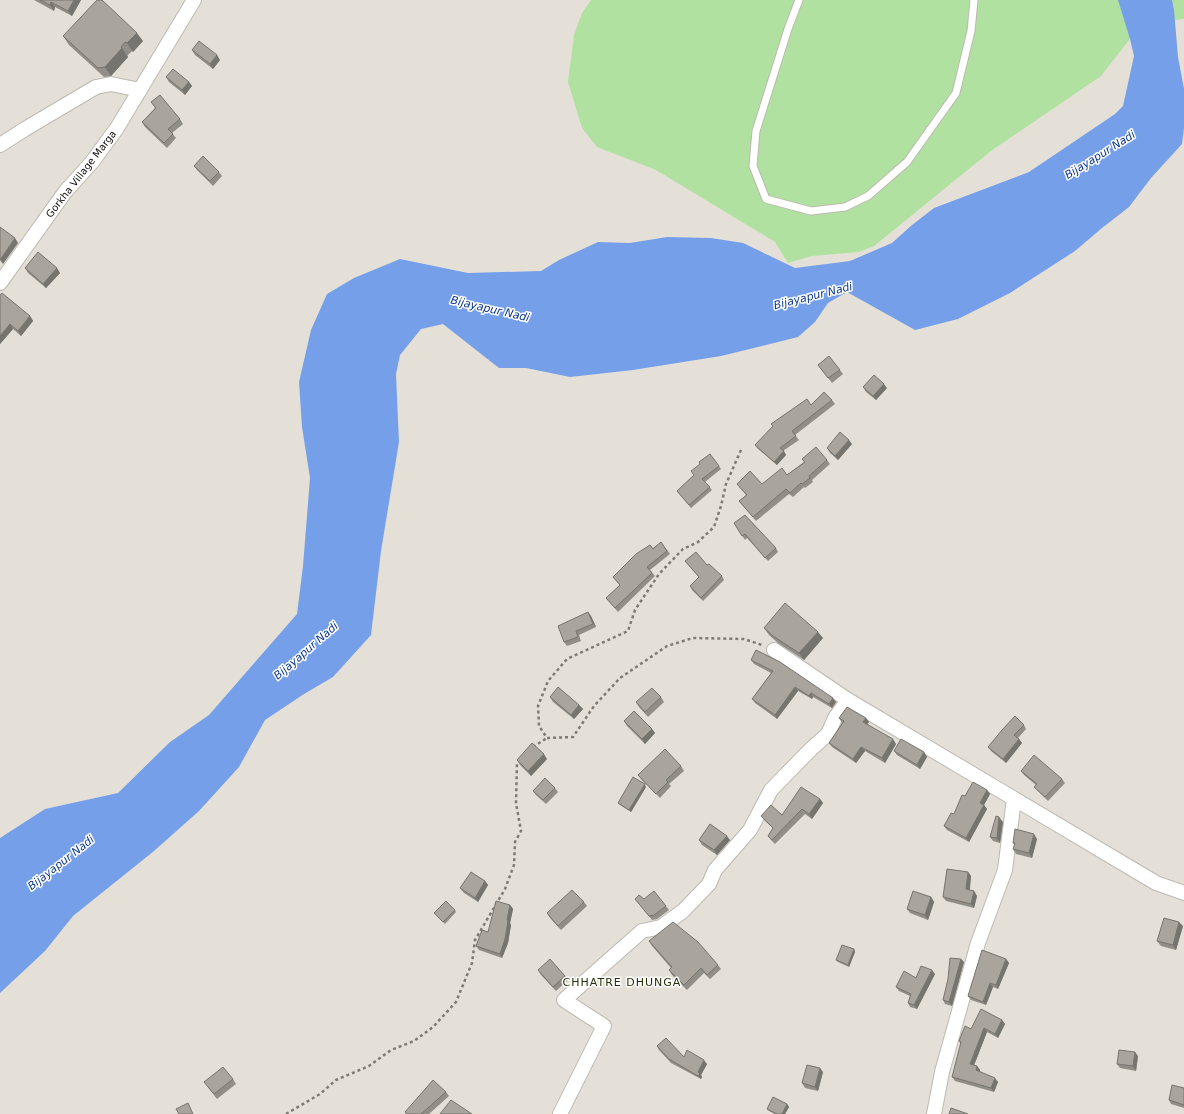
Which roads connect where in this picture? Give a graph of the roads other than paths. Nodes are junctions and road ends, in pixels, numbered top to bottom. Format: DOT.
graph roads {
  1 [pos="194,0"];
  2 [pos="799,0"];
  3 [pos="974,0"];
  4 [pos="140,90"];
  5 [pos="0,145"];
  6 [pos="0,283"];
  7 [pos="774,650"];
  8 [pos="848,700"];
  9 [pos="1014,799"];
  10 [pos="1184,893"];
  11 [pos="560,1114"];
  12 [pos="934,1114"];
  1 -- 4 [label="street, Gorkha Village Marga"];
  2 -- 3 [label="lane"];
  4 -- 5 [label="street"];
  4 -- 6 [label="street, Gorkha Village Marga"];
  7 -- 8 [label="street"];
  8 -- 9 [label="street"];
  8 -- 11 [label="street"];
  9 -- 10 [label="street"];
  9 -- 12 [label="street"];
}
